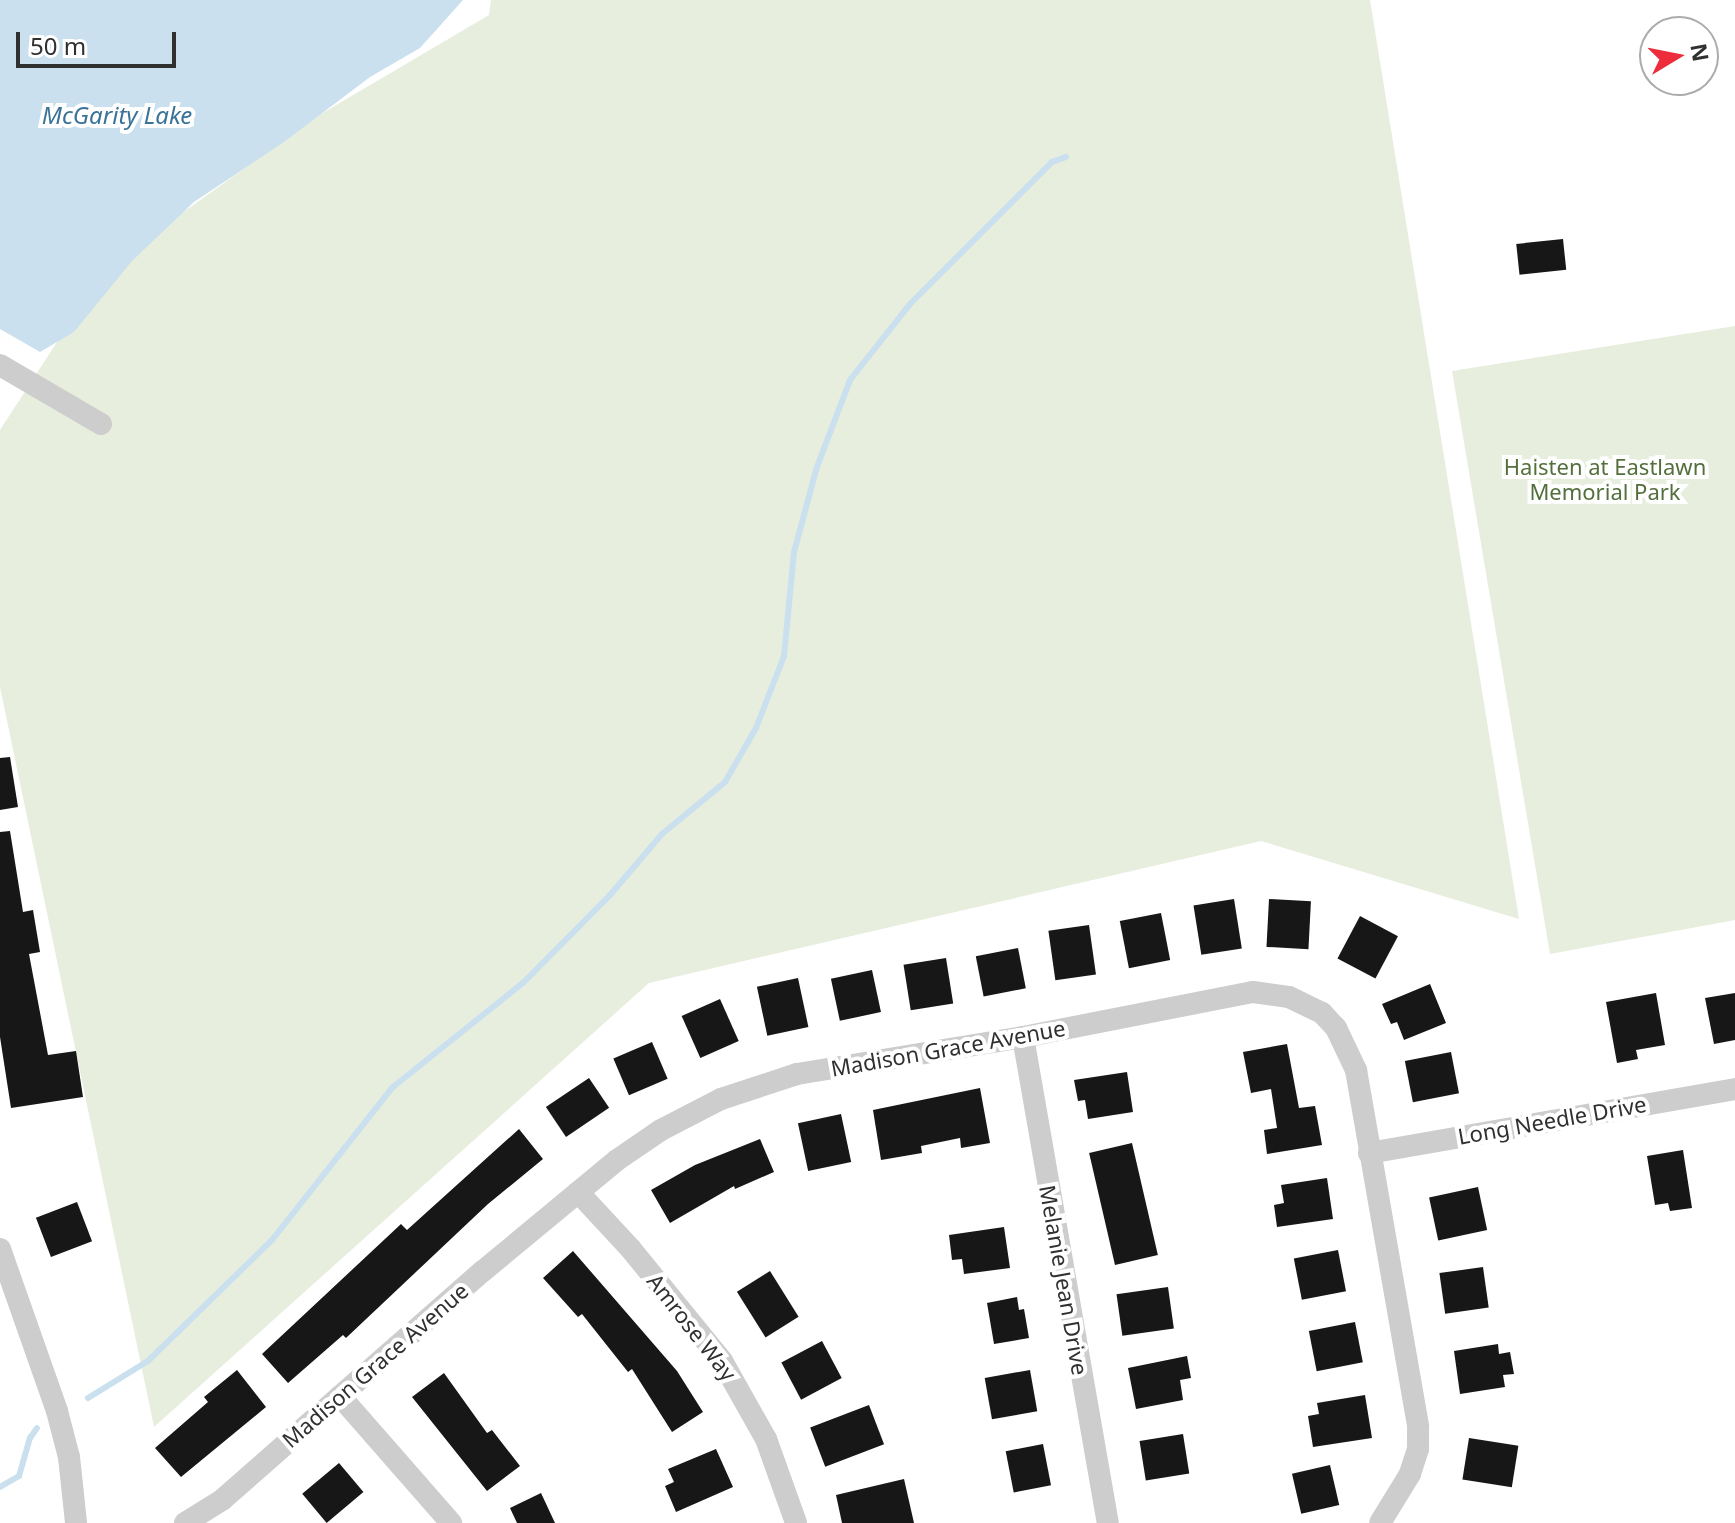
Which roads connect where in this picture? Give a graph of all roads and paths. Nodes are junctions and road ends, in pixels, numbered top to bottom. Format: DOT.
graph roads {
  1 [pos="0,365"];
  2 [pos="101,424"];
  3 [pos="1023,1037"];
  4 [pos="1735,1089"];
  5 [pos="1369,1153"];
  6 [pos="578,1192"];
  7 [pos="0,1249"];
  8 [pos="340,1396"];
  9 [pos="76,1523"];
  10 [pos="185,1523"];
  11 [pos="451,1523"];
  12 [pos="796,1523"];
  13 [pos="1108,1523"];
  14 [pos="1380,1523"];
  1 -- 2 [label="street"];
  3 -- 5 [label="street, Madison Grace Avenue"];
  3 -- 6 [label="street, Madison Grace Avenue"];
  3 -- 13 [label="street, Melanie Jean Drive"];
  4 -- 5 [label="street, Long Needle Drive"];
  5 -- 14 [label="street, Madison Grace Avenue"];
  6 -- 8 [label="street, Madison Grace Avenue"];
  6 -- 12 [label="street, Amrose Way"];
  7 -- 9 [label="street"];
  8 -- 10 [label="street, Madison Grace Avenue"];
  8 -- 11 [label="street"];
}
